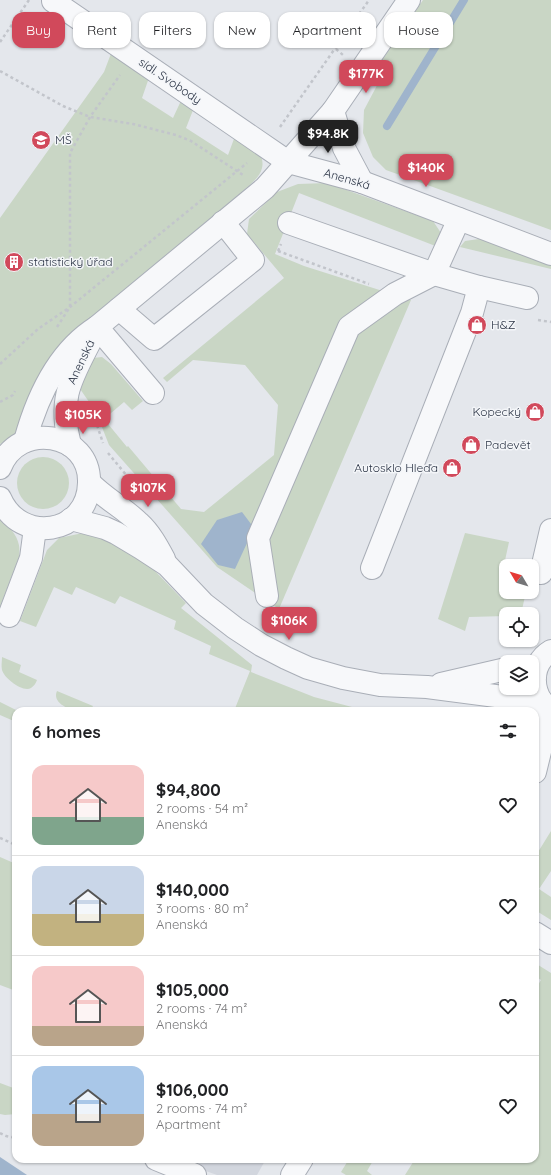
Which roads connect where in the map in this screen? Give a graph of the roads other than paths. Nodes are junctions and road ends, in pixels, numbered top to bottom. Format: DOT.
graph roads {
  1 [pos="54,0"];
  2 [pos="409,0"];
  3 [pos="333,111"];
  4 [pos="288,162"];
  5 [pos="362,182"];
  6 [pos="459,219"];
  7 [pos="224,222"];
  8 [pos="290,223"];
  9 [pos="551,254"];
  10 [pos="434,274"];
  11 [pos="479,287"];
  12 [pos="527,298"];
  13 [pos="119,309"];
  14 [pos="97,327"];
  15 [pos="153,393"];
  16 [pos="70,445"];
  17 [pos="9,454"];
  18 [pos="89,482"];
  19 [pos="0,498"];
  20 [pos="71,519"];
  21 [pos="35,528"];
  22 [pos="551,530"];
  23 [pos="167,565"];
  24 [pos="372,568"];
  25 [pos="541,573"];
  26 [pos="267,596"];
  27 [pos="9,616"];
  28 [pos="541,658"];
  29 [pos="499,671"];
  30 [pos="427,687"];
  31 [pos="547,706"];
  32 [pos="539,768"];
  33 [pos="539,936"];
  34 [pos="551,943"];
  35 [pos="166,1163"];
  36 [pos="195,1175"];
  1 -- 4 [label="street, sídl. Svobody"];
  2 -- 3 [label="street"];
  3 -- 4 [label="street"];
  3 -- 5 [label="street"];
  4 -- 5 [label="street, Anenská"];
  4 -- 7 [label="street, Anenská"];
  5 -- 6 [label="street, Anenská"];
  6 -- 9 [label="street, Anenská"];
  6 -- 10 [label="street"];
  7 -- 13 [label="street, Anenská"];
  7 -- 13 [label="street"];
  8 -- 10 [label="street"];
  10 -- 11 [label="street"];
  10 -- 26 [label="street"];
  11 -- 12 [label="street"];
  11 -- 24 [label="street"];
  13 -- 14 [label="street, Anenská"];
  14 -- 15 [label="street"];
  14 -- 16 [label="street, Anenská"];
  14 -- 17 [label="street, Anenská"];
  16 -- 17 [label="street, Anenská"];
  16 -- 18 [label="street, Anenská"];
  18 -- 20 [label="street, Anenská"];
  18 -- 23 [label="street"];
  19 -- 21 [label="street, Anenská"];
  20 -- 21 [label="street, Anenská"];
  20 -- 23 [label="street"];
  21 -- 27 [label="street"];
  22 -- 25 [label="street"];
  23 -- 30 [label="street"];
  28 -- 31 [label="street"];
  29 -- 30 [label="street"];
  30 -- 31 [label="street"];
  31 -- 32 [label="street"];
  33 -- 34 [label="street"];
  35 -- 36 [label="street"];
}
